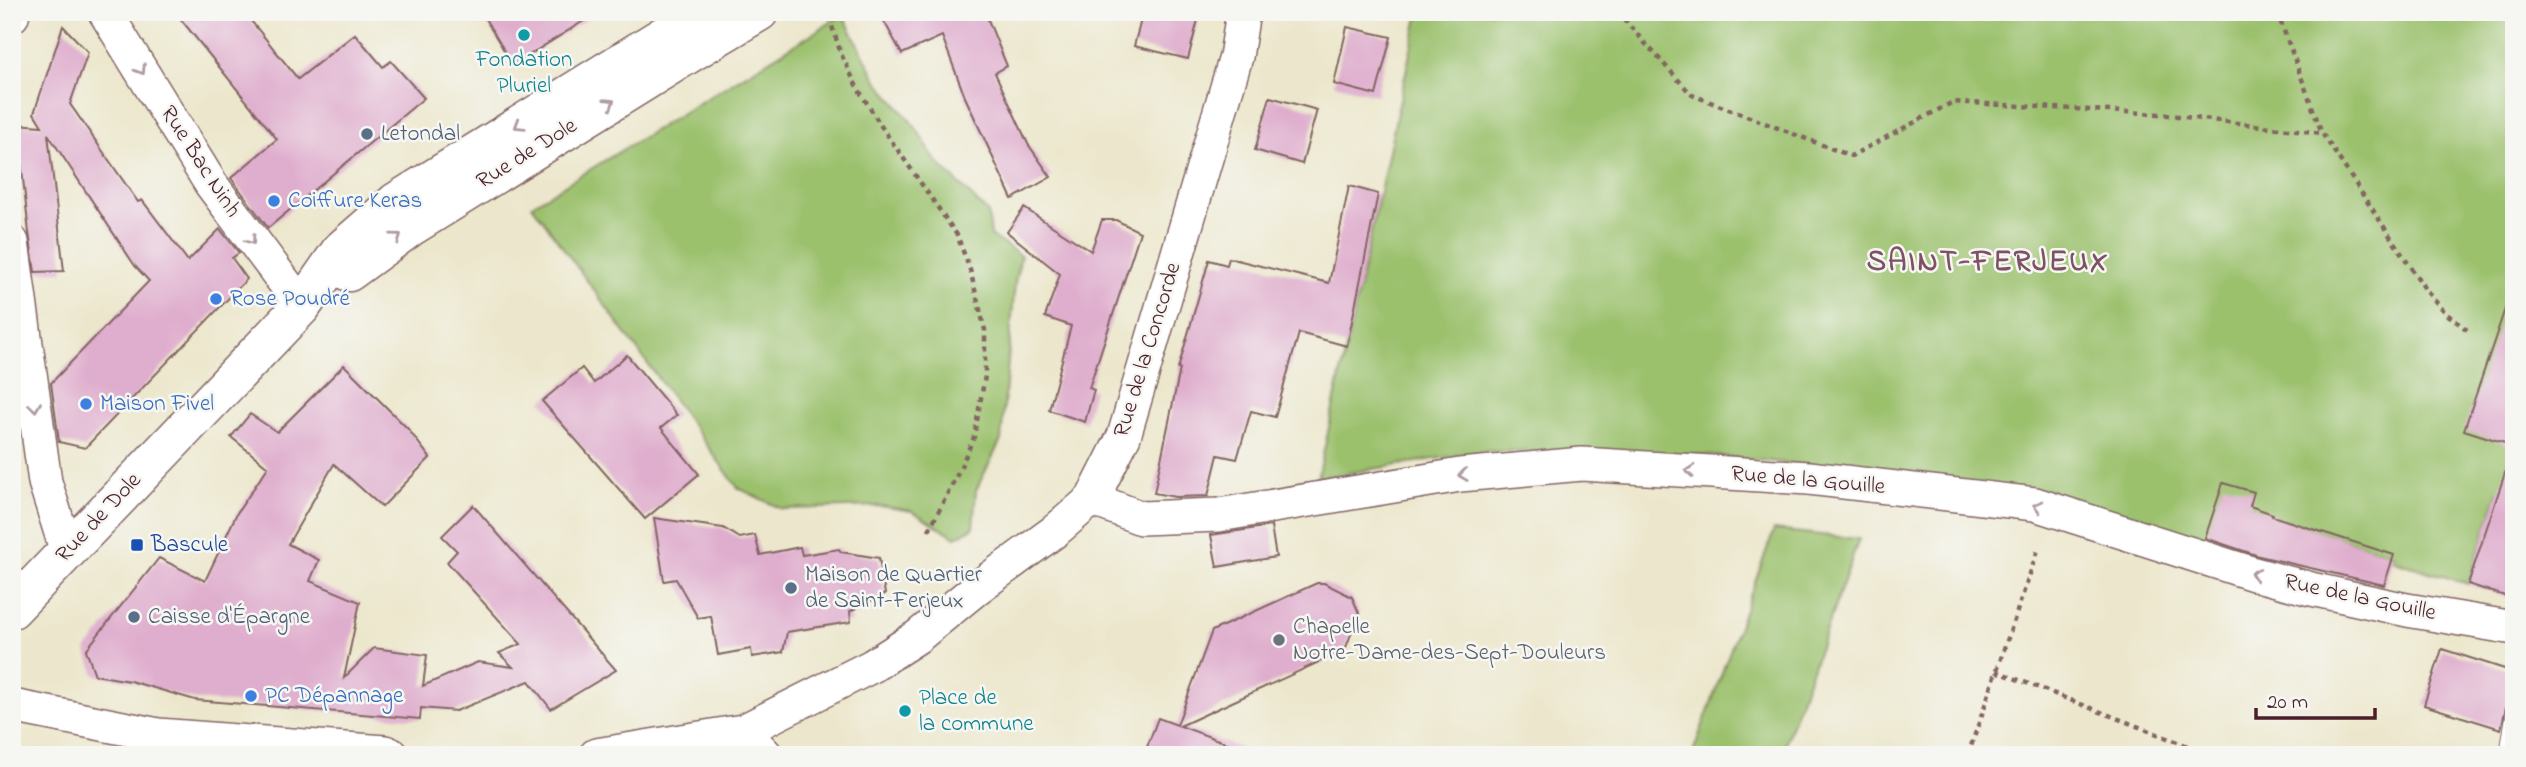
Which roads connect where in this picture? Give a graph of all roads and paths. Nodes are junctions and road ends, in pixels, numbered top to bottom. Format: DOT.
graph roads {
  1 [pos="105,12"];
  2 [pos="702,12"];
  3 [pos="759,12"];
  4 [pos="1243,12"];
  5 [pos="1617,12"];
  6 [pos="2277,12"];
  7 [pos="828,17"];
  8 [pos="2322,133"];
  9 [pos="12,242"];
  10 [pos="2514,279"];
  11 [pos="2511,288"];
  12 [pos="302,306"];
  13 [pos="2471,333"];
  14 [pos="1092,499"];
  15 [pos="928,532"];
  16 [pos="2039,547"];
  17 [pos="67,552"];
  18 [pos="12,610"];
  19 [pos="2513,631"];
  20 [pos="1996,671"];
  21 [pos="12,706"];
  22 [pos="2514,716"];
  23 [pos="743,731"];
  24 [pos="157,745"];
  25 [pos="392,755"];
  26 [pos="596,755"];
  27 [pos="766,755"];
  28 [pos="1968,755"];
  29 [pos="2211,755"];
  30 [pos="2508,755"];
  1 -- 12 [label="street, Rue Bac Ninh, one-way"];
  2 -- 12 [label="main road, Rue de Dole, one-way"];
  12 -- 3 [label="main road, Rue de Dole, one-way"];
  4 -- 14 [label="street, Rue de la Concorde"];
  5 -- 8 [label="path"];
  6 -- 8 [label="path"];
  7 -- 15 [label="path"];
  8 -- 13 [label="path"];
  9 -- 17 [label="street, one-way"];
  10 -- 11 [label="path"];
  12 -- 17 [label="main road, Rue de Dole"];
  19 -- 14 [label="street, Rue de la Gouille, one-way"];
  14 -- 23 [label="street, Rue de la Concorde"];
  16 -- 20 [label="path"];
  17 -- 18 [label="main road, Rue de Dole"];
  20 -- 28 [label="path"];
  20 -- 29 [label="path"];
  21 -- 24 [label="street"];
  22 -- 30 [label="lane"];
  23 -- 26 [label="street, Rue de la Concorde"];
  23 -- 27 [label="street"];
  24 -- 25 [label="street"];
}
